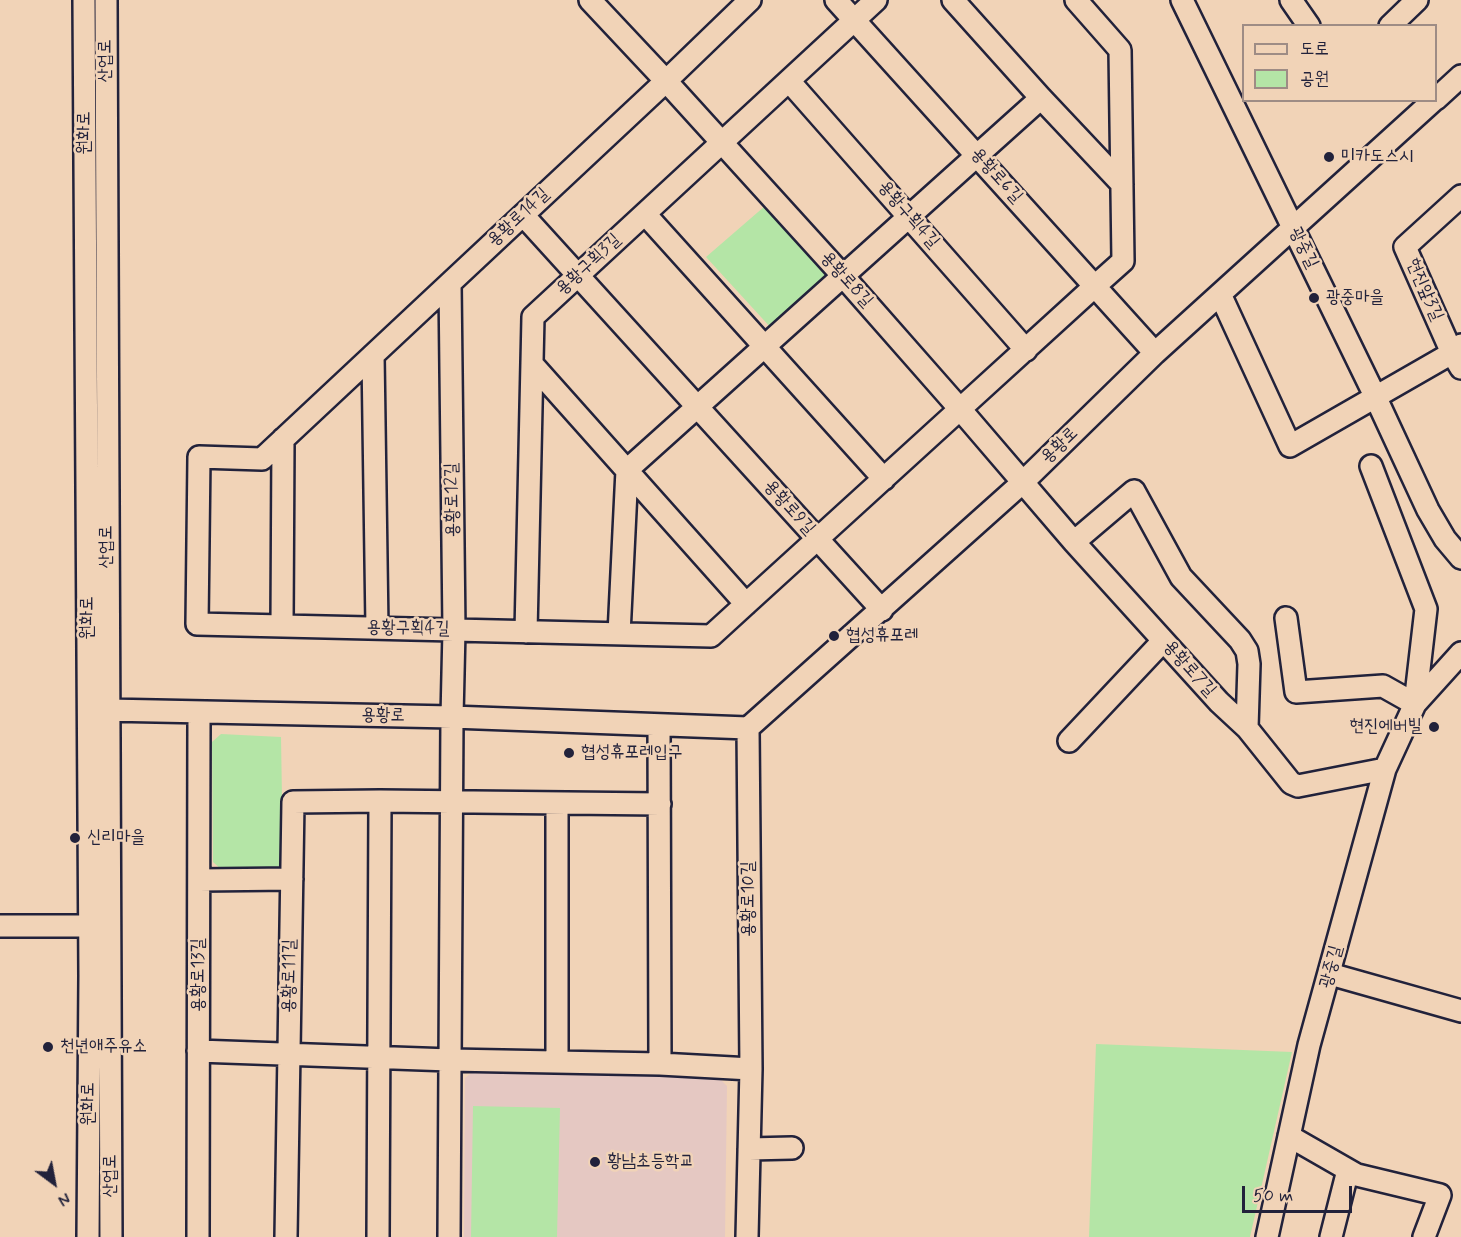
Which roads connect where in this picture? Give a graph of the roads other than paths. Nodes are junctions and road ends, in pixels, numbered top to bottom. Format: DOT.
graph roads {
  1 [pos="84,0"];
  2 [pos="106,0"];
  3 [pos="590,0"];
  4 [pos="750,0"];
  5 [pos="836,0"];
  6 [pos="876,0"];
  7 [pos="953,0"];
  8 [pos="1076,0"];
  9 [pos="1182,0"];
  10 [pos="1292,0"];
  11 [pos="1417,0"];
  12 [pos="854,20"];
  13 [pos="1308,24"];
  14 [pos="1392,24"];
  15 [pos="1461,76"];
  16 [pos="666,81"];
  17 [pos="789,81"];
  18 [pos="1041,98"];
  19 [pos="1437,98"];
  20 [pos="1433,102"];
  21 [pos="721,144"];
  22 [pos="977,156"];
  23 [pos="1122,184"];
  24 [pos="1461,196"];
  25 [pos="645,214"];
  26 [pos="523,215"];
  27 [pos="909,217"];
  28 [pos="1293,228"];
  29 [pos="578,275"];
  30 [pos="843,276"];
  31 [pos="450,283"];
  32 [pos="1095,286"];
  33 [pos="1220,294"];
  34 [pos="765,346"];
  35 [pos="1026,350"];
  36 [pos="1155,353"];
  37 [pos="373,355"];
  38 [pos="1458,355"];
  39 [pos="532,364"];
  40 [pos="1375,396"];
  41 [pos="697,407"];
  42 [pos="960,409"];
  43 [pos="283,439"];
  44 [pos="1371,466"];
  45 [pos="627,470"];
  46 [pos="884,479"];
  47 [pos="1022,483"];
  48 [pos="818,539"];
  49 [pos="1074,542"];
  50 [pos="1461,558"];
  51 [pos="746,604"];
  52 [pos="882,610"];
  53 [pos="1286,618"];
  54 [pos="197,624"];
  55 [pos="282,626"];
  56 [pos="376,628"];
  57 [pos="454,630"];
  58 [pos="526,632"];
  59 [pos="619,634"];
  60 [pos="1163,641"];
  61 [pos="1461,653"];
  62 [pos="1415,704"];
  63 [pos="107,710"];
  64 [pos="200,713"];
  65 [pos="452,717"];
  66 [pos="659,726"];
  67 [pos="748,728"];
  68 [pos="1247,728"];
  69 [pos="1069,741"];
  70 [pos="1385,769"];
  71 [pos="380,801"];
  72 [pos="451,802"];
  73 [pos="557,803"];
  74 [pos="660,804"];
  75 [pos="292,879"];
  76 [pos="199,880"];
  77 [pos="0,926"];
  78 [pos="90,926"];
  79 [pos="1330,974"];
  80 [pos="1461,1011"];
  81 [pos="198,1051"];
  82 [pos="289,1054"];
  83 [pos="379,1056"];
  84 [pos="450,1060"];
  85 [pos="557,1062"];
  86 [pos="660,1064"];
  87 [pos="750,1070"];
  88 [pos="1289,1136"];
  89 [pos="792,1148"];
  90 [pos="749,1149"];
  91 [pos="1348,1170"];
  92 [pos="88,1237"];
  93 [pos="111,1237"];
  94 [pos="198,1237"];
  95 [pos="286,1237"];
  96 [pos="378,1237"];
  97 [pos="449,1237"];
  98 [pos="747,1237"];
  99 [pos="1267,1237"];
  100 [pos="1331,1237"];
  101 [pos="1424,1237"];
  1 -- 78 [label="street, 원화로"];
  2 -- 63 [label="street, 산업로"];
  3 -- 16 [label="street, 용황로8길"];
  4 -- 16 [label="street, 용황로14길"];
  5 -- 12 [label="street, 용황로6길"];
  6 -- 12 [label="street, 용황구획3길"];
  7 -- 18 [label="street"];
  8 -- 23 [label="street, 용황구획4길"];
  9 -- 28 [label="street, 광중길"];
  10 -- 13 [label="street"];
  11 -- 14 [label="street"];
  12 -- 17 [label="street, 용황구획3길"];
  12 -- 22 [label="street, 용황로6길"];
  15 -- 19 [label="street, 용황로"];
  16 -- 21 [label="street, 용황로8길"];
  16 -- 26 [label="street, 용황로14길"];
  17 -- 21 [label="street, 용황구획3길"];
  17 -- 27 [label="street, 용황구획4길"];
  18 -- 22 [label="street"];
  18 -- 23 [label="street"];
  20 -- 28 [label="street, 용황로"];
  21 -- 25 [label="street, 용황구획3길"];
  21 -- 30 [label="street, 용황로8길"];
  22 -- 27 [label="street"];
  22 -- 32 [label="street, 용황로6길"];
  23 -- 32 [label="street, 용황구획4길"];
  24 -- 38 [label="street, 현진앞3길"];
  25 -- 29 [label="street, 용황구획3길"];
  25 -- 34 [label="street"];
  26 -- 29 [label="street, 용황로9길"];
  26 -- 31 [label="street, 용황로14길"];
  27 -- 30 [label="street"];
  27 -- 35 [label="street, 용황구획4길"];
  28 -- 33 [label="street, 용황로"];
  28 -- 40 [label="street, 광중길"];
  29 -- 39 [label="street, 용황구획3길"];
  29 -- 41 [label="street, 용황로9길"];
  30 -- 34 [label="street"];
  30 -- 42 [label="street, 용황로8길"];
  31 -- 37 [label="street, 용황로14길"];
  31 -- 57 [label="street, 용황로12길"];
  32 -- 35 [label="street, 용황구획4길"];
  32 -- 36 [label="street, 용황로6길"];
  33 -- 36 [label="street, 용황로"];
  33 -- 40 [label="street"];
  34 -- 41 [label="street"];
  34 -- 46 [label="street"];
  35 -- 42 [label="street, 용황구획4길"];
  36 -- 47 [label="street, 용황로"];
  37 -- 43 [label="street, 용황로14길"];
  37 -- 56 [label="street"];
  38 -- 40 [label="street"];
  39 -- 45 [label="street"];
  39 -- 58 [label="street, 용황구획3길"];
  40 -- 50 [label="street, 광중길"];
  41 -- 45 [label="street"];
  41 -- 48 [label="street, 용황로9길"];
  42 -- 46 [label="street, 용황구획4길"];
  42 -- 47 [label="street, 용황로8길"];
  43 -- 54 [label="street, 용황로14길"];
  43 -- 55 [label="street"];
  44 -- 62 [label="street, 광중길"];
  45 -- 51 [label="street"];
  45 -- 59 [label="street"];
  46 -- 48 [label="street, 용황구획4길"];
  47 -- 49 [label="street, 용황로7길"];
  47 -- 52 [label="street, 용황로"];
  48 -- 51 [label="street, 용황구획4길"];
  48 -- 52 [label="street, 용황로9길"];
  49 -- 60 [label="street, 용황로7길"];
  49 -- 68 [label="street"];
  51 -- 59 [label="street, 용황구획4길"];
  52 -- 67 [label="street, 용황로"];
  53 -- 62 [label="street"];
  54 -- 55 [label="street, 용황구획4길"];
  55 -- 56 [label="street, 용황구획4길"];
  56 -- 57 [label="street, 용황구획4길"];
  57 -- 58 [label="street, 용황구획4길"];
  57 -- 65 [label="street, 용황로12길"];
  58 -- 59 [label="street, 용황구획4길"];
  60 -- 68 [label="street, 용황로7길"];
  60 -- 69 [label="street"];
  61 -- 62 [label="street, 광중길"];
  62 -- 70 [label="street, 광중길"];
  63 -- 64 [label="street, 용황로"];
  63 -- 93 [label="street, 산업로"];
  64 -- 65 [label="street, 용황로"];
  64 -- 76 [label="street, 용황로13길"];
  65 -- 66 [label="street, 용황로"];
  65 -- 72 [label="street"];
  66 -- 67 [label="street, 용황로"];
  66 -- 74 [label="street"];
  67 -- 87 [label="street, 용황로10길"];
  68 -- 70 [label="street, 용황로7길"];
  70 -- 79 [label="street, 광중길"];
  71 -- 72 [label="street, 용황로11길"];
  71 -- 75 [label="street, 용황로11길"];
  71 -- 83 [label="street"];
  72 -- 73 [label="street"];
  72 -- 84 [label="street"];
  73 -- 74 [label="street"];
  73 -- 85 [label="street"];
  74 -- 86 [label="street"];
  75 -- 76 [label="street"];
  75 -- 82 [label="street, 용황로11길"];
  76 -- 81 [label="street, 용황로13길"];
  77 -- 78 [label="street"];
  78 -- 92 [label="street, 원화로"];
  79 -- 80 [label="street"];
  79 -- 88 [label="street, 광중길"];
  81 -- 82 [label="street"];
  81 -- 94 [label="street, 용황로13길"];
  82 -- 83 [label="street"];
  82 -- 95 [label="street, 용황로11길"];
  83 -- 84 [label="street"];
  83 -- 96 [label="street"];
  84 -- 85 [label="street"];
  84 -- 97 [label="street"];
  85 -- 86 [label="street"];
  86 -- 87 [label="street"];
  87 -- 90 [label="street, 용황로10길"];
  88 -- 91 [label="street"];
  88 -- 99 [label="street, 광중길"];
  89 -- 90 [label="street"];
  90 -- 98 [label="street, 용황로10길"];
  91 -- 100 [label="street"];
  91 -- 101 [label="street"];
}
